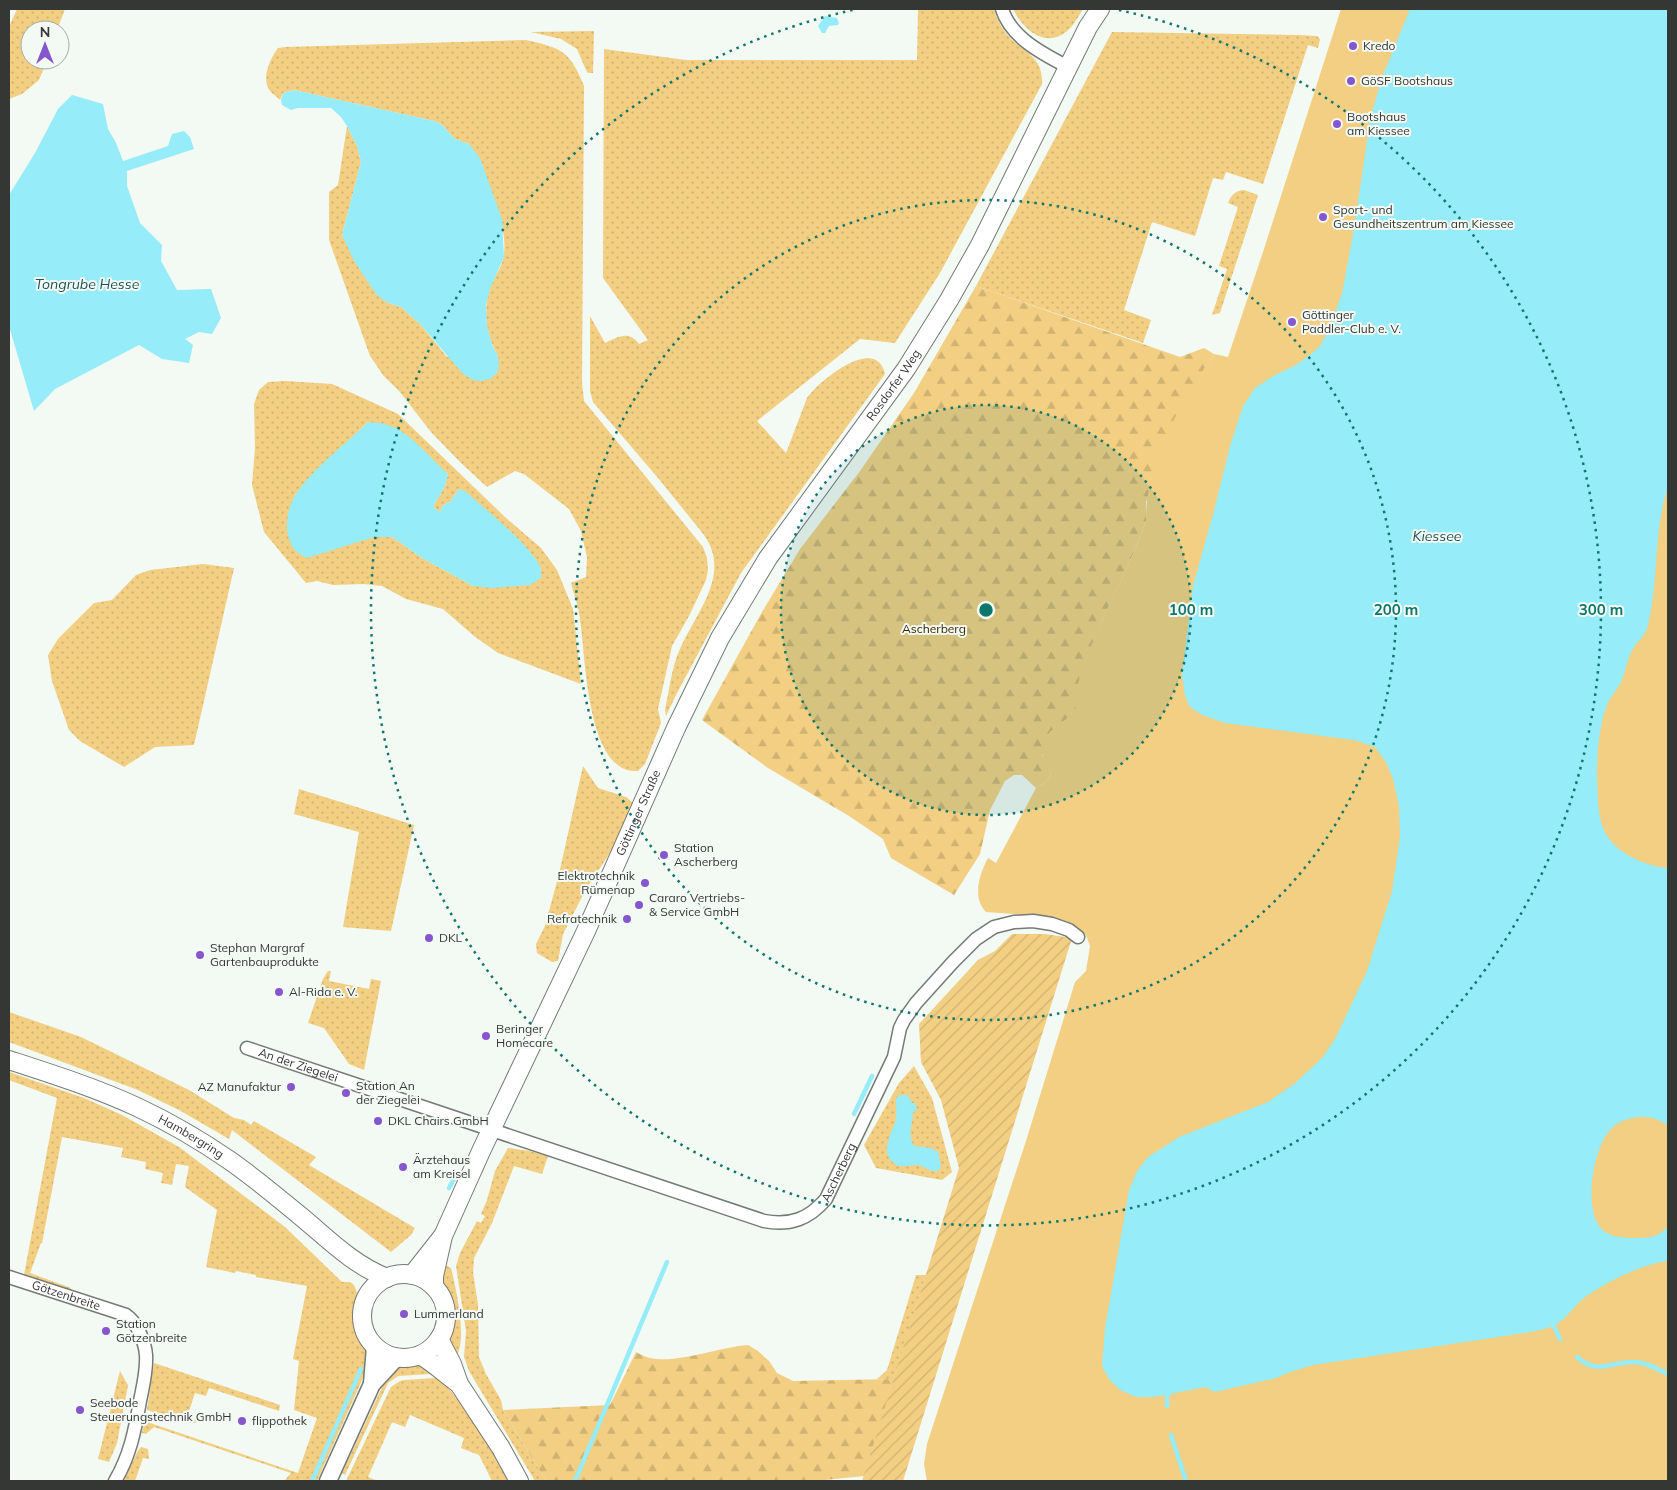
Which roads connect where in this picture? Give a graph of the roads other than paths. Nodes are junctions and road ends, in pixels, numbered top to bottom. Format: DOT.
graph roads {
  1 [pos="1002,9"];
  2 [pos="1100,9"];
  3 [pos="1106,9"];
  4 [pos="1068,68"];
  5 [pos="694,690"];
  6 [pos="1078,937"];
  7 [pos="247,1048"];
  8 [pos="9,1060"];
  9 [pos="491,1131"];
  10 [pos="443,1236"];
  11 [pos="348,1257"];
  12 [pos="412,1275"];
  13 [pos="9,1277"];
  14 [pos="387,1278"];
  15 [pos="434,1287"];
  16 [pos="368,1295"];
  17 [pos="439,1339"];
  18 [pos="375,1346"];
  19 [pos="420,1355"];
  20 [pos="397,1357"];
  21 [pos="372,1384"];
  22 [pos="459,1384"];
  23 [pos="115,1481"];
  24 [pos="328,1481"];
  25 [pos="519,1481"];
  1 -- 4 [label="street"];
  2 -- 4 [label="main road, Rosdorfer Weg"];
  3 -- 4 [label="main road, Rosdorfer Weg"];
  4 -- 5 [label="main road, Rosdorfer Weg"];
  5 -- 9 [label="main road, Göttinger Straße"];
  6 -- 9 [label="street, Ascherberg"];
  7 -- 9 [label="street, An der Ziegelei"];
  8 -- 11 [label="main road, Hambergring"];
  9 -- 10 [label="main road, Göttinger Straße"];
  10 -- 12 [label="main road, Göttinger Straße"];
  10 -- 15 [label="main road, Göttinger Straße"];
  11 -- 14 [label="main road, Hambergring"];
  11 -- 16 [label="main road, Hambergring"];
  12 -- 14 [label="main road"];
  12 -- 15 [label="main road"];
  13 -- 23 [label="street, Götzenbreite"];
  14 -- 16 [label="main road"];
  15 -- 17 [label="main road"];
  16 -- 18 [label="main road"];
  17 -- 19 [label="main road"];
  17 -- 22 [label="main road"];
  18 -- 20 [label="main road"];
  18 -- 21 [label="street"];
  19 -- 20 [label="main road"];
  19 -- 22 [label="main road"];
  20 -- 21 [label="street"];
  21 -- 24 [label="street"];
  22 -- 25 [label="main road"];
}
